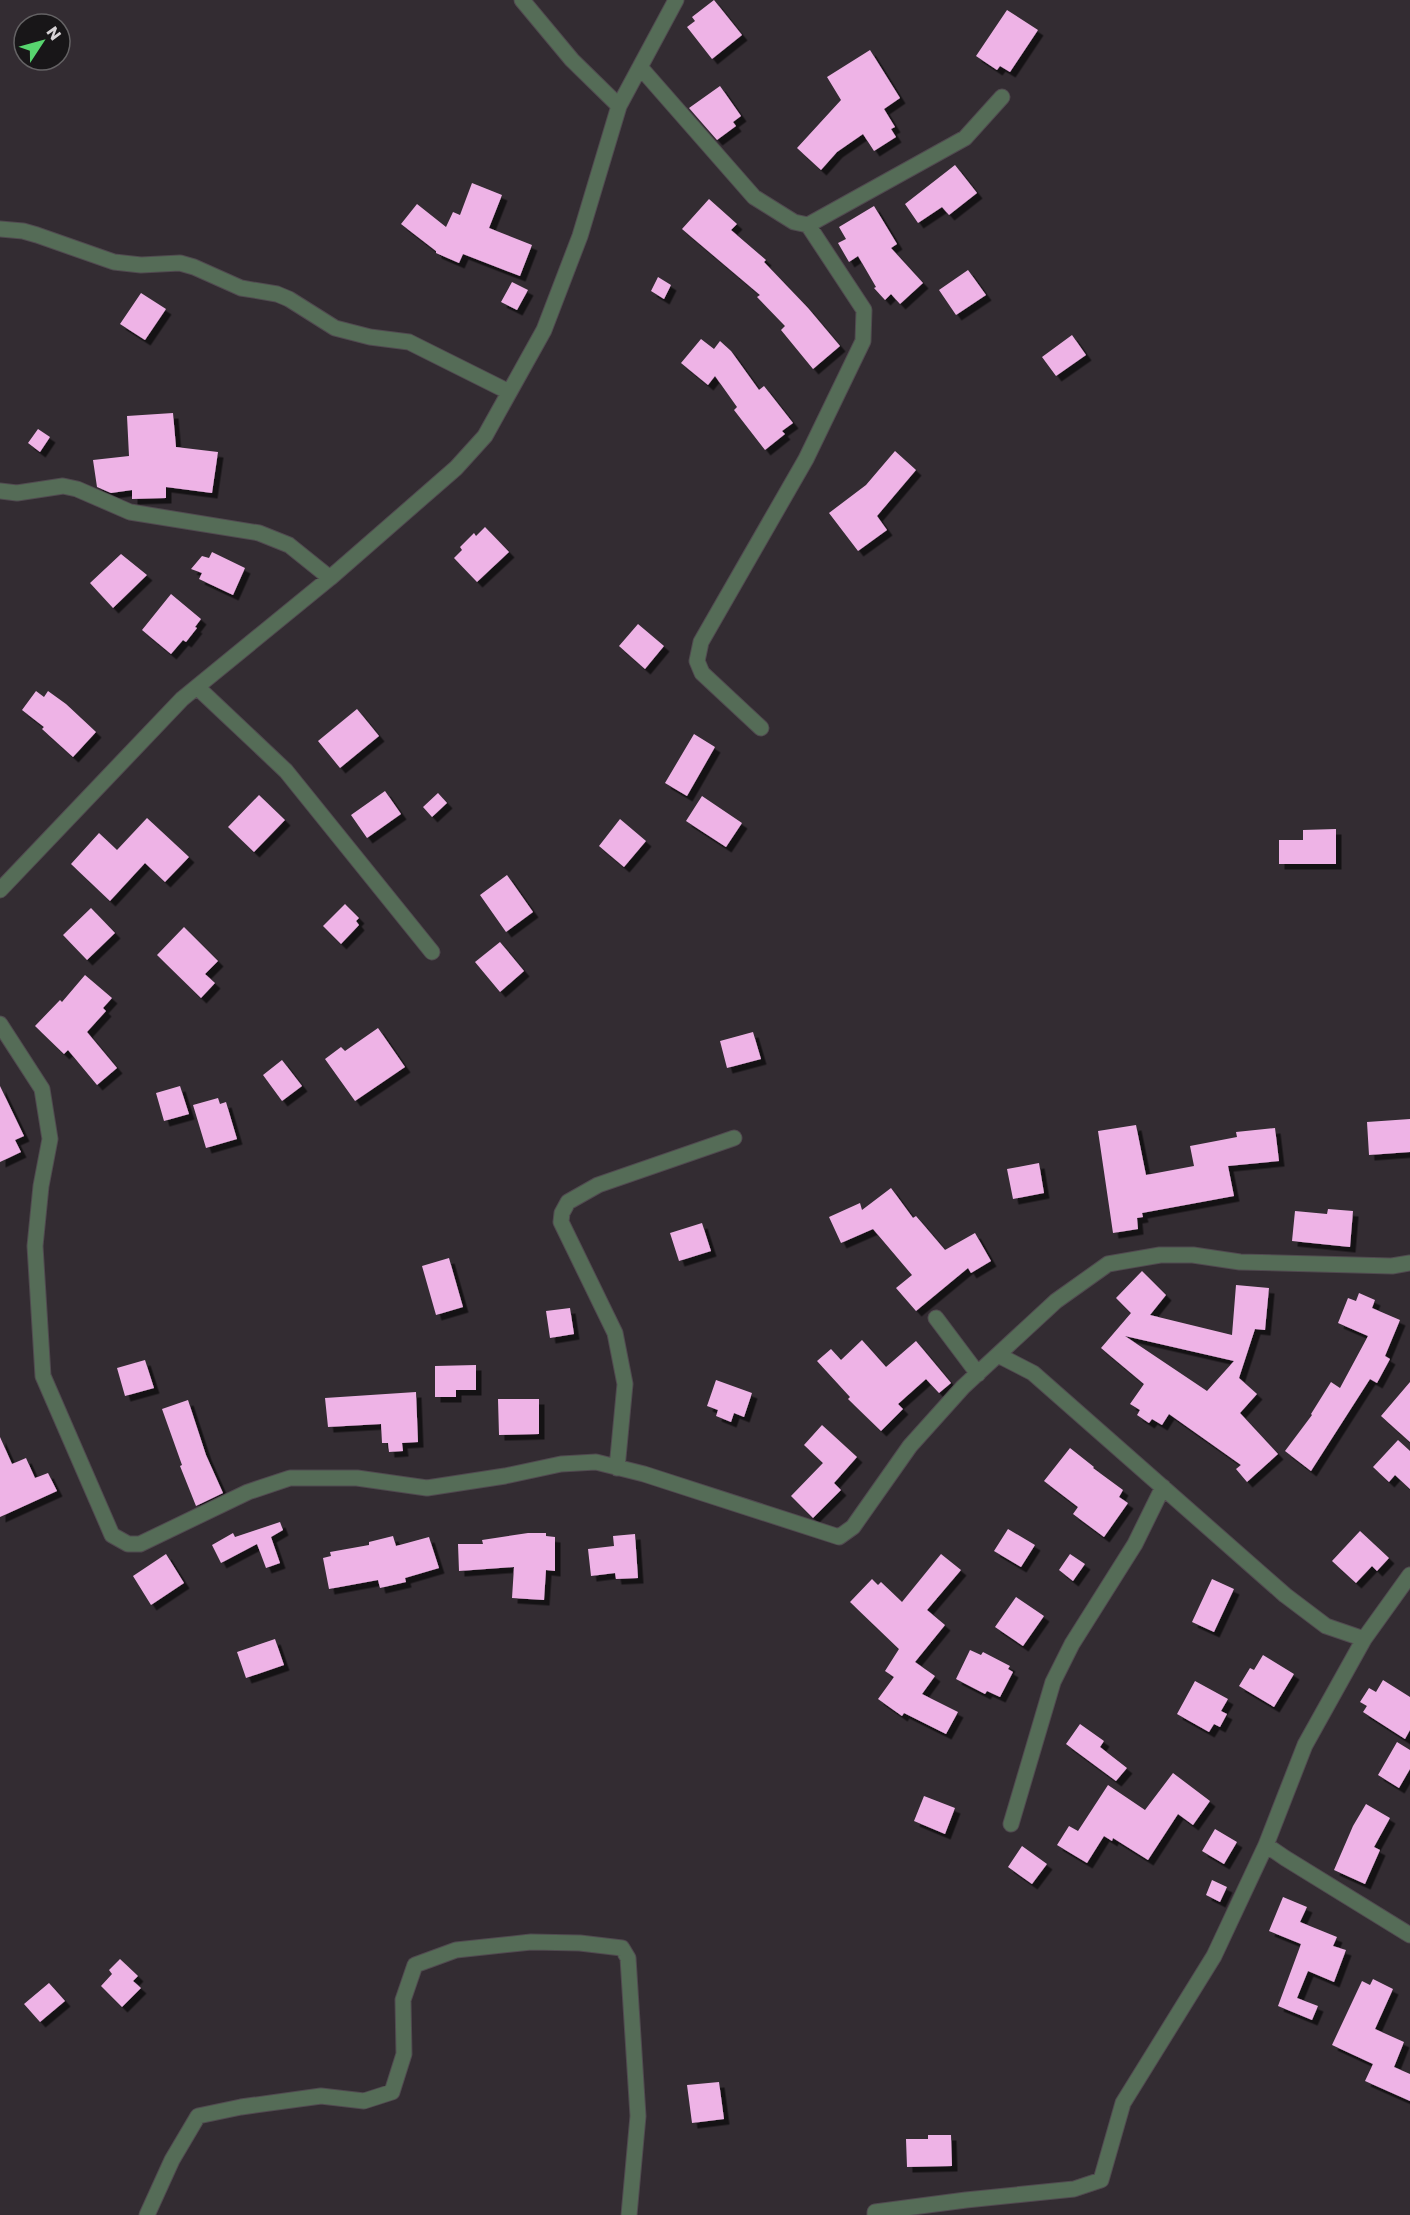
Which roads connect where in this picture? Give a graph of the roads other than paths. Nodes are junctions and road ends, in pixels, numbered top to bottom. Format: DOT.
graph roads {
  1 [pos="522,0"];
  2 [pos="676,0"];
  3 [pos="640,67"];
  4 [pos="1002,98"];
  5 [pos="619,106"];
  6 [pos="808,225"];
  7 [pos="0,229"];
  8 [pos="509,392"];
  9 [pos="0,491"];
  10 [pos="330,578"];
  11 [pos="197,687"];
  12 [pos="761,728"];
  13 [pos="0,890"];
  14 [pos="432,952"];
  15 [pos="0,1023"];
  16 [pos="734,1138"];
  17 [pos="1410,1263"];
  18 [pos="936,1318"];
  19 [pos="998,1355"];
  20 [pos="978,1374"];
  21 [pos="618,1468"];
  22 [pos="1163,1487"];
  23 [pos="1410,1575"];
  24 [pos="1364,1639"];
  25 [pos="1011,1824"];
  26 [pos="1266,1845"];
  27 [pos="1410,1935"];
  28 [pos="147,2215"];
  29 [pos="629,2215"];
  30 [pos="875,2215"];
  1 -- 5 [label="street"];
  2 -- 3 [label="street"];
  3 -- 5 [label="street"];
  3 -- 6 [label="street"];
  4 -- 6 [label="street"];
  5 -- 8 [label="street"];
  6 -- 12 [label="street"];
  7 -- 8 [label="street"];
  8 -- 10 [label="street"];
  9 -- 10 [label="street"];
  10 -- 11 [label="street"];
  11 -- 13 [label="street"];
  11 -- 14 [label="street"];
  15 -- 21 [label="street"];
  16 -- 21 [label="street"];
  17 -- 19 [label="street"];
  18 -- 20 [label="street"];
  19 -- 20 [label="street"];
  19 -- 22 [label="street"];
  20 -- 21 [label="street"];
  22 -- 24 [label="street"];
  22 -- 25 [label="street"];
  23 -- 24 [label="street"];
  24 -- 26 [label="street"];
  26 -- 27 [label="street"];
  26 -- 30 [label="street"];
  28 -- 29 [label="street"];
}
